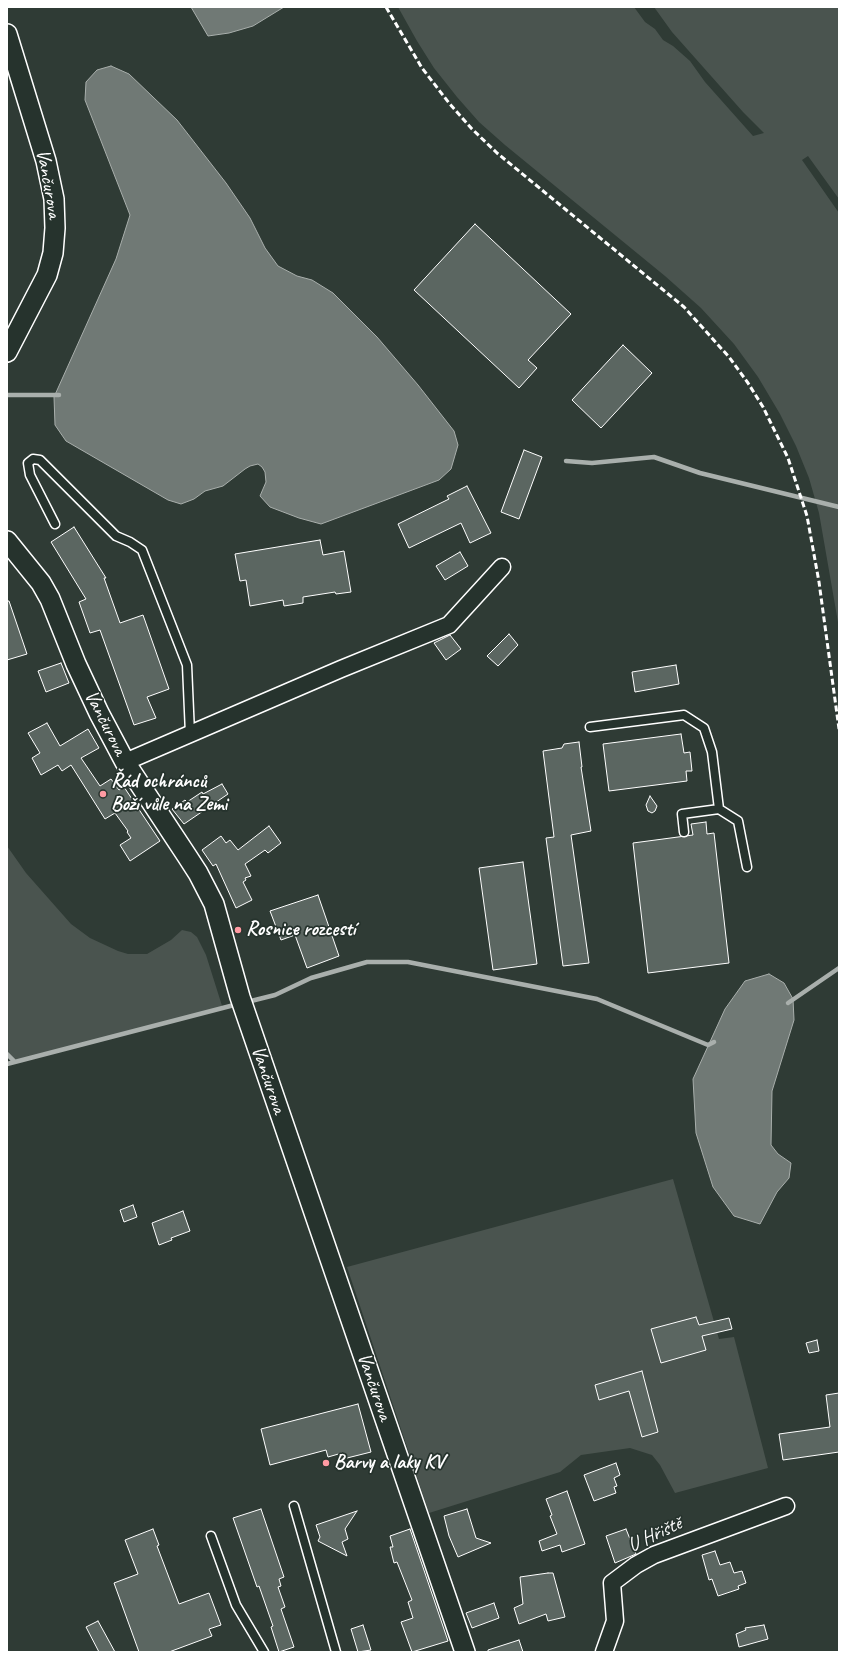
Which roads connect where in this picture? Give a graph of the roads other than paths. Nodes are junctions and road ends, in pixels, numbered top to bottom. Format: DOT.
graph roads {
  1 [pos="7,34"];
  2 [pos="7,352"];
  3 [pos="55,524"];
  4 [pos="7,541"];
  5 [pos="502,567"];
  6 [pos="590,728"];
  7 [pos="190,734"];
  8 [pos="125,762"];
  9 [pos="719,809"];
  10 [pos="684,832"];
  11 [pos="747,867"];
  12 [pos="294,1506"];
  13 [pos="786,1506"];
  14 [pos="212,1536"];
  15 [pos="264,1652"];
  16 [pos="336,1652"];
  17 [pos="465,1652"];
  18 [pos="604,1652"];
  1 -- 2 [label="street, Vančurova"];
  3 -- 7 [label="lane"];
  4 -- 8 [label="street, Vančurova"];
  5 -- 7 [label="street"];
  6 -- 9 [label="lane"];
  7 -- 8 [label="street"];
  8 -- 17 [label="street, Vančurova"];
  9 -- 10 [label="lane"];
  9 -- 11 [label="lane"];
  12 -- 16 [label="lane"];
  13 -- 18 [label="street, U Hřiště"];
  14 -- 15 [label="lane"];
}
